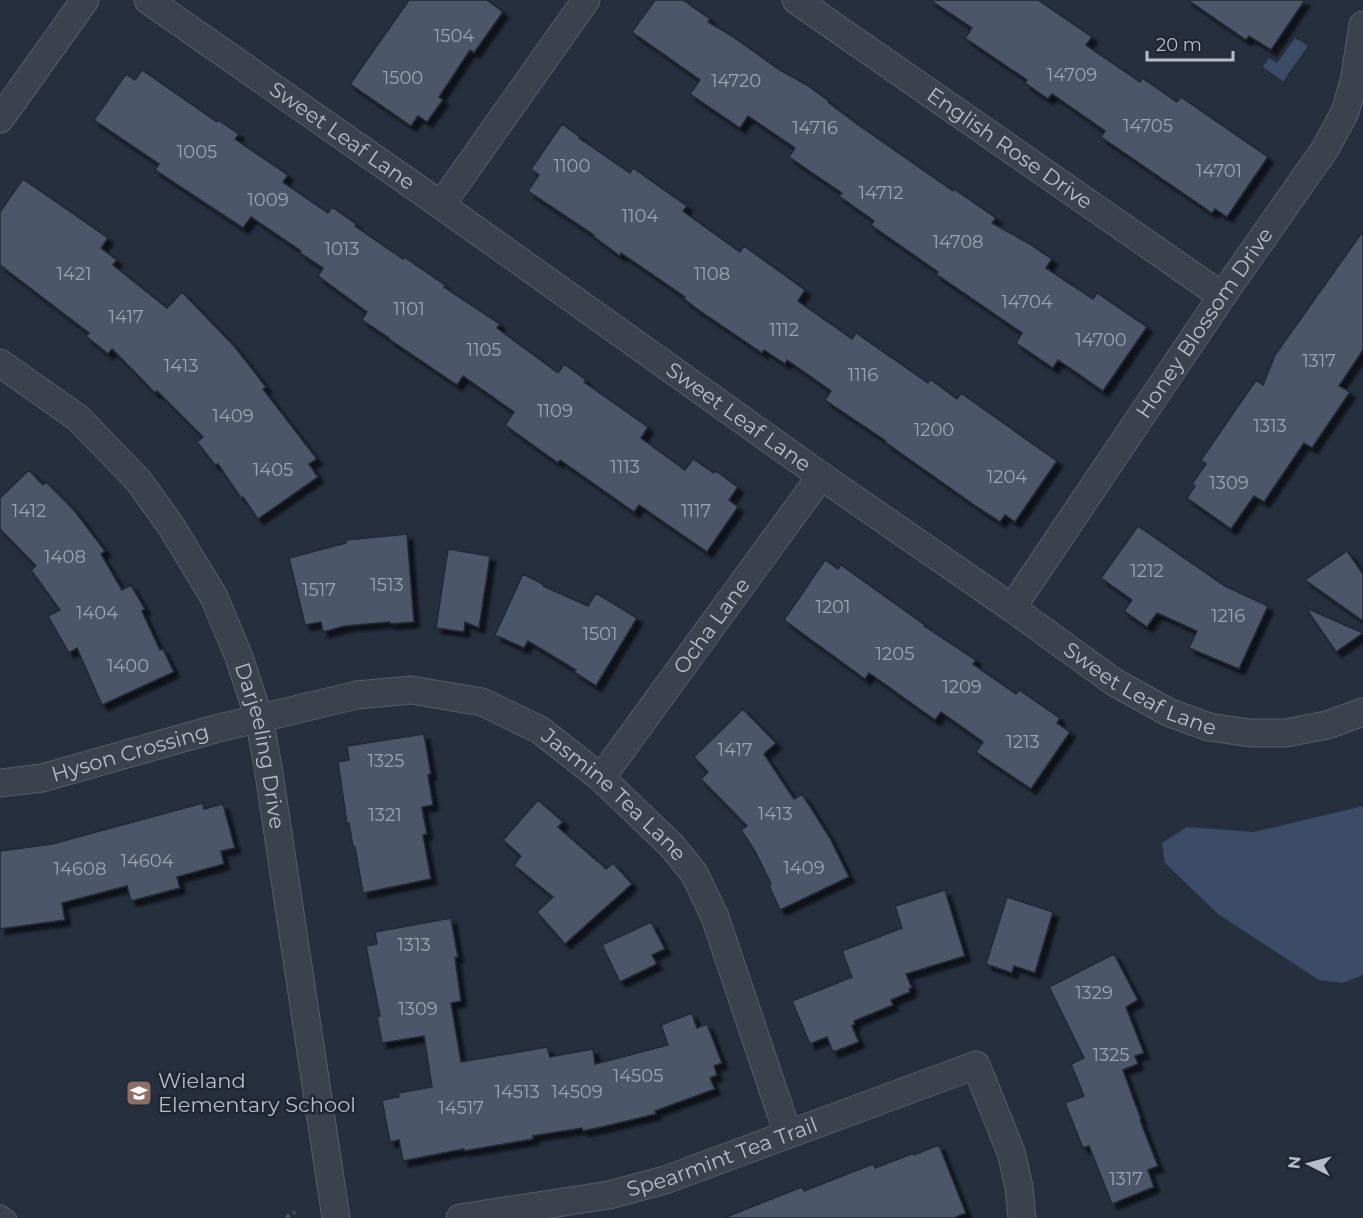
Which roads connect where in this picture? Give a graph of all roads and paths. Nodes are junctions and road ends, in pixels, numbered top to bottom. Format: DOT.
graph roads {
  1 [pos="85,0"];
  2 [pos="148,0"];
  3 [pos="586,0"];
  4 [pos="796,0"];
  5 [pos="1363,25"];
  6 [pos="0,119"];
  7 [pos="441,205"];
  8 [pos="1222,296"];
  9 [pos="0,363"];
  10 [pos="821,476"];
  11 [pos="1012,608"];
  12 [pos="1363,712"];
  13 [pos="259,718"];
  14 [pos="601,778"];
  15 [pos="0,783"];
  16 [pos="788,1134"];
  17 [pos="0,1212"];
  18 [pos="295,1212"];
  19 [pos="9,1218"];
  20 [pos="286,1218"];
  21 [pos="336,1218"];
  22 [pos="460,1218"];
  23 [pos="1022,1218"];
  1 -- 6 [label="street"];
  2 -- 7 [label="street, Sweet Leaf Lane"];
  3 -- 7 [label="street"];
  4 -- 8 [label="street, English Rose Drive"];
  5 -- 8 [label="street, Honey Blossom Drive"];
  7 -- 10 [label="street, Sweet Leaf Lane"];
  8 -- 11 [label="street, Honey Blossom Drive"];
  9 -- 13 [label="street, Darjeeling Drive"];
  10 -- 11 [label="street, Sweet Leaf Lane"];
  10 -- 14 [label="street, Ocha Lane"];
  11 -- 12 [label="street, Sweet Leaf Lane"];
  13 -- 14 [label="street, Jasmine Tea Lane"];
  13 -- 15 [label="street, Hyson Crossing"];
  13 -- 21 [label="street, Darjeeling Drive"];
  14 -- 16 [label="street, Jasmine Tea Lane"];
  16 -- 22 [label="street, Spearmint Tea Trail"];
  16 -- 23 [label="street, Spearmint Tea Trail"];
  17 -- 19 [label="lane"];
  18 -- 20 [label="path"];
}
